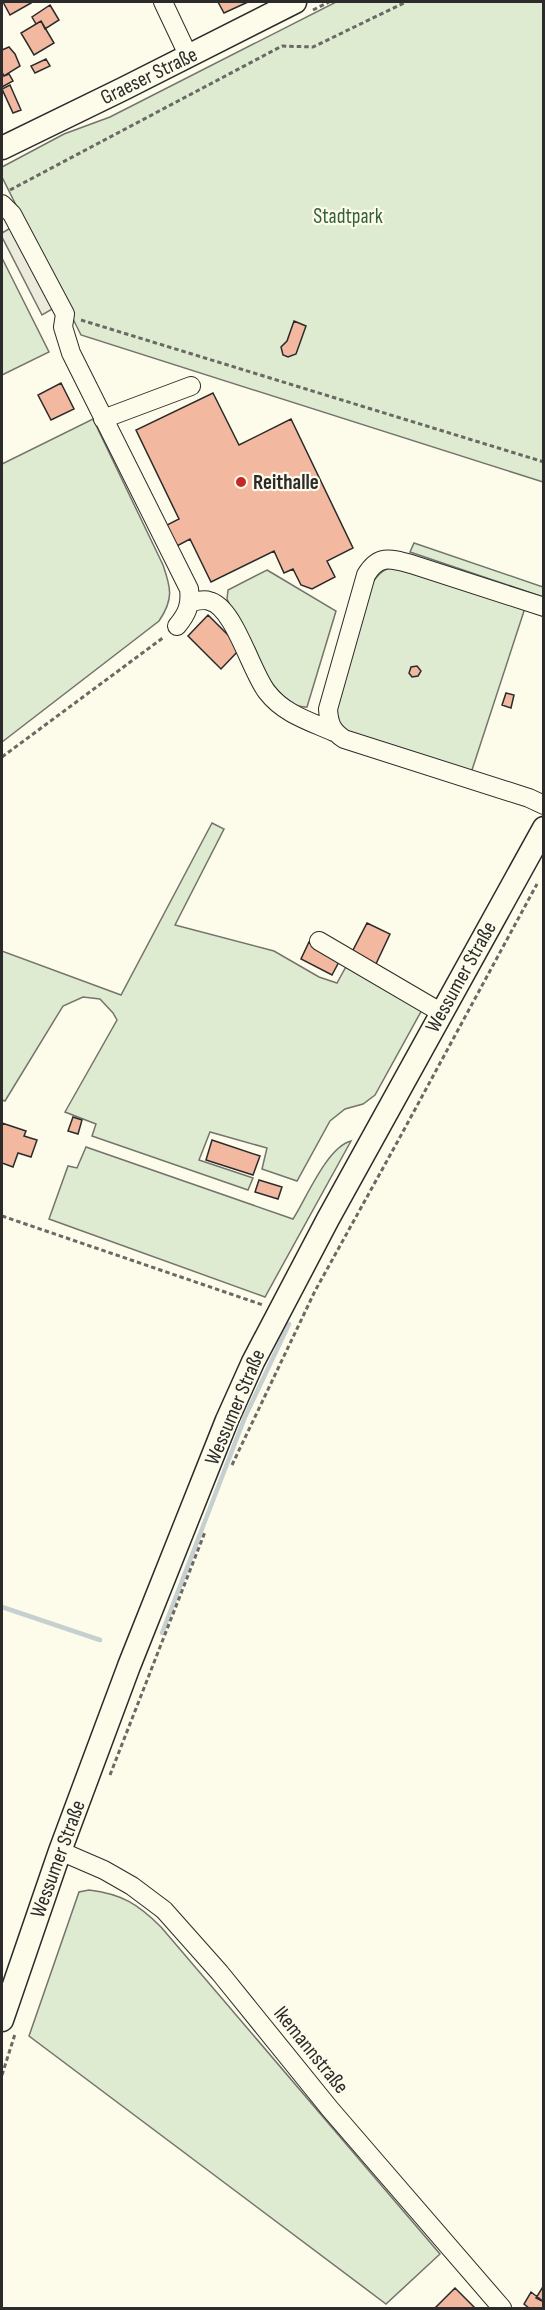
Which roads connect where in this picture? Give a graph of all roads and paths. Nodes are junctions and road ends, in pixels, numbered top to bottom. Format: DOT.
graph roads {
  1 [pos="163,2"];
  2 [pos="295,2"];
  3 [pos="406,2"];
  4 [pos="189,57"];
  5 [pos="2,148"];
  6 [pos="2,195"];
  7 [pos="2,204"];
  8 [pos="65,314"];
  9 [pos="191,386"];
  10 [pos="104,419"];
  11 [pos="543,462"];
  12 [pos="191,602"];
  13 [pos="543,607"];
  14 [pos="177,626"];
  15 [pos="334,732"];
  16 [pos="2,757"];
  17 [pos="543,805"];
  18 [pos="543,828"];
  19 [pos="538,882"];
  20 [pos="319,940"];
  21 [pos="442,1013"];
  22 [pos="2,1216"];
  23 [pos="279,1311"];
  24 [pos="230,1468"];
  25 [pos="209,1522"];
  26 [pos="106,1783"];
  27 [pos="60,1851"];
  28 [pos="9,2026"];
  29 [pos="2,2075"];
  30 [pos="502,2308"];
  1 -- 4 [label="street"];
  2 -- 4 [label="main road, Graeser Straße"];
  3 -- 6 [label="path"];
  4 -- 5 [label="main road, Graeser Straße"];
  7 -- 8 [label="street"];
  8 -- 10 [label="street"];
  8 -- 11 [label="path"];
  9 -- 10 [label="street"];
  10 -- 12 [label="street"];
  12 -- 14 [label="street"];
  12 -- 15 [label="street"];
  13 -- 15 [label="street"];
  14 -- 16 [label="path"];
  15 -- 17 [label="street"];
  18 -- 21 [label="main road, Wessumer Straße"];
  19 -- 24 [label="path"];
  20 -- 21 [label="street"];
  21 -- 23 [label="main road, Wessumer Straße"];
  22 -- 23 [label="path"];
  23 -- 27 [label="main road, Wessumer Straße"];
  25 -- 26 [label="path"];
  27 -- 28 [label="main road, Wessumer Straße"];
  27 -- 30 [label="street, Ikemannstraße"];
  28 -- 29 [label="path"];
}
